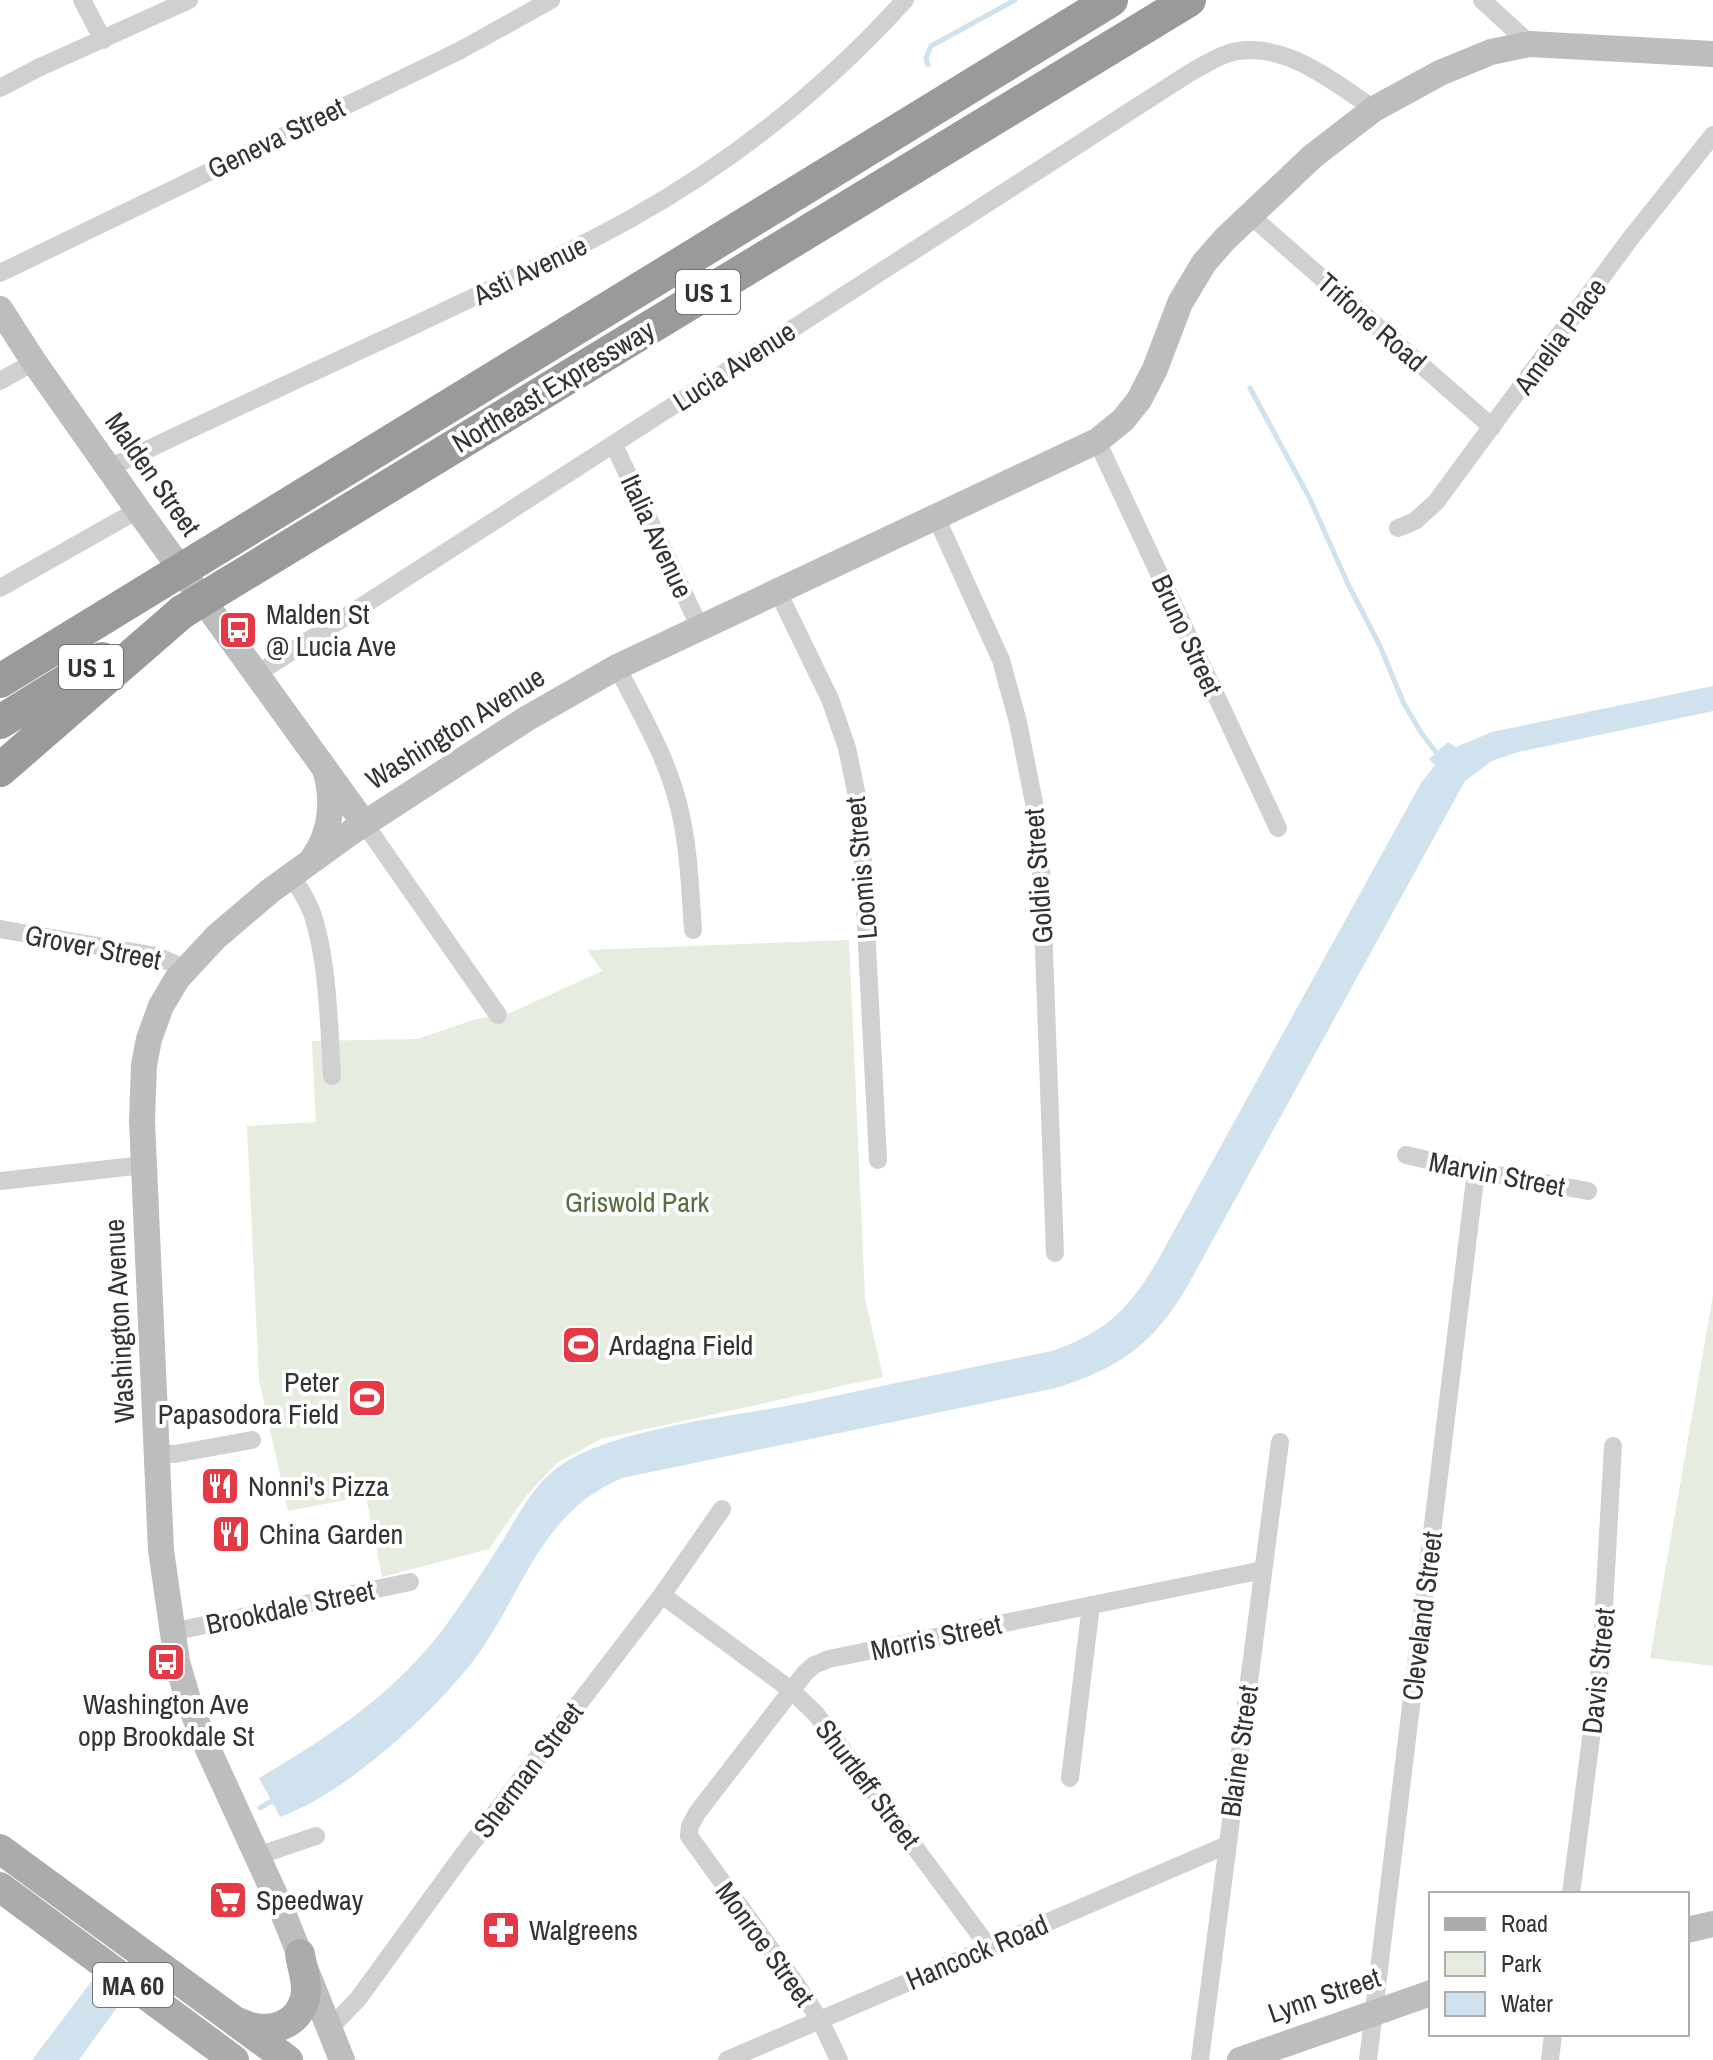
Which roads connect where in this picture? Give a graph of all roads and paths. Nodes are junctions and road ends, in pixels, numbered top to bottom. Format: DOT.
graph roads {
  1 [pos="82,0"];
  2 [pos="189,0"];
  3 [pos="551,0"];
  4 [pos="905,0"];
  5 [pos="1111,0"];
  6 [pos="1189,0"];
  7 [pos="1482,0"];
  8 [pos="103,40"];
  9 [pos="1530,44"];
  10 [pos="1713,54"];
  11 [pos="0,88"];
  12 [pos="1374,109"];
  13 [pos="1713,135"];
  14 [pos="1251,216"];
  15 [pos="0,273"];
  16 [pos="0,309"];
  17 [pos="34,362"];
  18 [pos="0,381"];
  19 [pos="1492,427"];
  20 [pos="1097,441"];
  21 [pos="614,445"];
  22 [pos="109,468"];
  23 [pos="138,510"];
  24 [pos="936,517"];
  25 [pos="1398,528"];
  26 [pos="0,588"];
  27 [pos="778,592"];
  28 [pos="182,612"];
  29 [pos="700,628"];
  30 [pos="617,667"];
  31 [pos="263,670"];
  32 [pos="0,681"];
  33 [pos="0,722"];
  34 [pos="323,766"];
  35 [pos="0,770"];
  36 [pos="364,823"];
  37 [pos="1278,828"];
  38 [pos="301,868"];
  39 [pos="0,929"];
  40 [pos="693,930"];
  41 [pos="185,969"];
  42 [pos="498,1015"];
  43 [pos="332,1076"];
  44 [pos="1406,1155"];
  45 [pos="878,1160"];
  46 [pos="144,1165"];
  47 [pos="1476,1171"];
  48 [pos="0,1181"];
  49 [pos="1588,1191"];
  50 [pos="1055,1253"];
  51 [pos="252,1440"];
  52 [pos="1280,1442"];
  53 [pos="1613,1446"];
  54 [pos="158,1453"];
  55 [pos="722,1509"];
  56 [pos="1263,1570"];
  57 [pos="410,1582"];
  58 [pos="662,1595"];
  59 [pos="1091,1605"];
  60 [pos="171,1632"];
  61 [pos="791,1690"];
  62 [pos="1070,1778"];
  63 [pos="689,1831"];
  64 [pos="316,1836"];
  65 [pos="1227,1845"];
  66 [pos="0,1849"];
  67 [pos="257,1856"];
  68 [pos="0,1887"];
  69 [pos="1571,1892"];
  70 [pos="1713,1924"];
  71 [pos="1689,1930"];
  72 [pos="988,1946"];
  73 [pos="300,1954"];
  74 [pos="1429,1994"];
  75 [pos="1374,2011"];
  76 [pos="230,2018"];
  77 [pos="820,2020"];
  78 [pos="330,2028"];
  79 [pos="1553,2036"];
  80 [pos="234,2060"];
  81 [pos="288,2060"];
  82 [pos="342,2060"];
  83 [pos="727,2060"];
  84 [pos="839,2060"];
  85 [pos="1200,2060"];
  86 [pos="1240,2060"];
  87 [pos="1368,2060"];
  88 [pos="1550,2060"];
  1 -- 8 [label="street"];
  2 -- 8 [label="street"];
  3 -- 15 [label="street, Geneva Street"];
  4 -- 22 [label="street, Asti Avenue"];
  5 -- 32 [label="highway, Northeast Expressway / US 1, bridge"];
  6 -- 28 [label="highway, Northeast Expressway / US 1, bridge"];
  7 -- 9 [label="street"];
  8 -- 11 [label="street"];
  9 -- 10 [label="street, Washington Avenue"];
  9 -- 12 [label="street, Washington Avenue"];
  12 -- 14 [label="street, Washington Avenue"];
  12 -- 21 [label="street, Lucia Avenue"];
  13 -- 19 [label="street, Amelia Place"];
  14 -- 19 [label="street, Trifone Road"];
  14 -- 20 [label="street, Washington Avenue"];
  16 -- 17 [label="street, Malden Street"];
  17 -- 18 [label="street"];
  17 -- 22 [label="street, Malden Street"];
  19 -- 25 [label="street, Amelia Place"];
  20 -- 24 [label="street, Washington Avenue"];
  20 -- 37 [label="street, Bruno Street"];
  21 -- 29 [label="street, Italia Avenue"];
  21 -- 31 [label="street, Lucia Avenue"];
  22 -- 23 [label="street, Malden Street"];
  23 -- 26 [label="street"];
  23 -- 31 [label="street, Malden Street"];
  24 -- 27 [label="street, Washington Avenue"];
  24 -- 50 [label="street, Goldie Street"];
  27 -- 29 [label="street, Washington Avenue"];
  27 -- 45 [label="street, Loomis Street"];
  28 -- 33 [label="highway, Northeast Expressway / US 1"];
  28 -- 35 [label="highway"];
  29 -- 30 [label="street, Washington Avenue"];
  30 -- 36 [label="street, Washington Avenue"];
  30 -- 40 [label="street"];
  31 -- 34 [label="street, Malden Street"];
  34 -- 36 [label="street, Malden Street"];
  34 -- 38 [label="street"];
  36 -- 38 [label="street, Washington Avenue"];
  36 -- 42 [label="street, Malden Street"];
  38 -- 41 [label="street, Washington Avenue"];
  38 -- 43 [label="street"];
  39 -- 41 [label="street, Grover Street"];
  41 -- 46 [label="street, Washington Avenue"];
  44 -- 47 [label="street, Marvin Street"];
  46 -- 48 [label="street"];
  46 -- 54 [label="street, Washington Avenue"];
  47 -- 49 [label="street, Marvin Street"];
  47 -- 75 [label="street, Cleveland Street"];
  51 -- 54 [label="street"];
  52 -- 56 [label="street, Blaine Street"];
  53 -- 69 [label="street, Davis Street"];
  54 -- 60 [label="street, Washington Avenue"];
  55 -- 58 [label="street, Sherman Street"];
  56 -- 59 [label="street, Morris Street"];
  56 -- 65 [label="street, Blaine Street"];
  57 -- 60 [label="street, Brookdale Street"];
  58 -- 61 [label="street, Shurtleff Street"];
  58 -- 78 [label="street, Sherman Street"];
  59 -- 61 [label="street, Morris Street"];
  59 -- 62 [label="street"];
  60 -- 67 [label="street, Washington Avenue"];
  61 -- 63 [label="street, Morris Street"];
  61 -- 72 [label="street, Shurtleff Street"];
  63 -- 77 [label="street, Monroe Street"];
  64 -- 67 [label="street"];
  65 -- 72 [label="street, Hancock Road"];
  65 -- 85 [label="street, Blaine Street"];
  66 -- 76 [label="main road, MA 60"];
  67 -- 73 [label="street, Washington Avenue"];
  68 -- 80 [label="main road, MA 60"];
  70 -- 71 [label="street"];
  72 -- 77 [label="street, Hancock Road"];
  73 -- 76 [label="main road"];
  73 -- 78 [label="street, Washington Avenue"];
  74 -- 75 [label="street, Lynn Street"];
  75 -- 86 [label="street, Lynn Street"];
  75 -- 87 [label="street, Cleveland Street"];
  76 -- 81 [label="main road, MA 60"];
  77 -- 83 [label="street, Hancock Road"];
  77 -- 84 [label="street, Monroe Street"];
  78 -- 82 [label="street, Washington Avenue"];
  79 -- 88 [label="street"];
}
